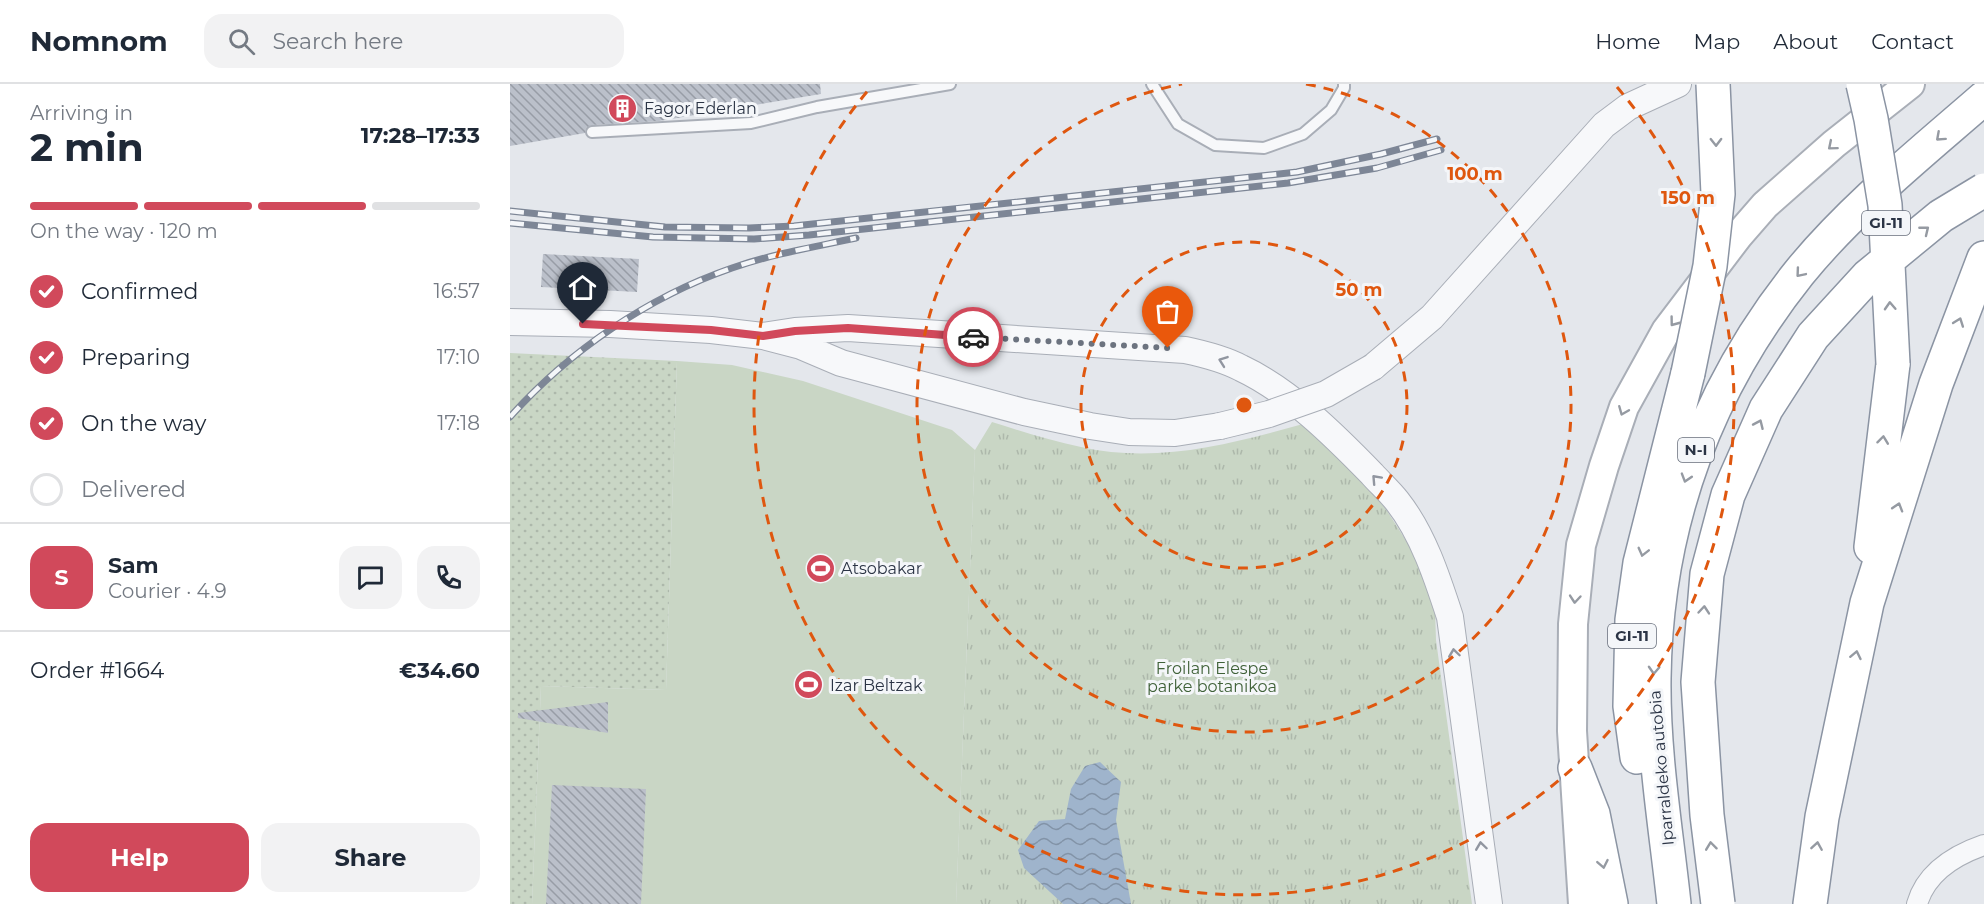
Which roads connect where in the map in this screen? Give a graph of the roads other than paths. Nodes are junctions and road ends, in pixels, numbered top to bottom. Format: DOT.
graph roads {
  1 [pos="950,84"];
  2 [pos="1152,84"];
  3 [pos="1344,84"];
  4 [pos="1678,84"];
  5 [pos="1713,84"];
  6 [pos="1863,84"];
  7 [pos="1910,84"];
  8 [pos="1984,98"];
  9 [pos="592,132"];
  10 [pos="1984,190"];
  11 [pos="1984,258"];
  12 [pos="510,322"];
  13 [pos="763,336"];
  14 [pos="510,337"];
  15 [pos="841,363"];
  16 [pos="1867,603"];
  17 [pos="1575,768"];
  18 [pos="1984,845"];
  19 [pos="1489,904"];
  20 [pos="1583,904"];
  21 [pos="1611,904"];
  22 [pos="1659,904"];
  23 [pos="1674,904"];
  24 [pos="1719,904"];
  25 [pos="1810,904"];
  26 [pos="1917,904"];
  1 -- 9 [label="lane"];
  2 -- 3 [label="lane"];
  4 -- 15 [label="street, bridge"];
  5 -- 22 [label="highway, GI-11, one-way, bridge"];
  16 -- 6 [label="highway, GI-11, one-way, bridge"];
  7 -- 17 [label="main road, one-way"];
  8 -- 23 [label="highway, Iparraldeko autobia / N-I, one-way"];
  24 -- 10 [label="highway, one-way, bridge"];
  16 -- 11 [label="highway, one-way"];
  12 -- 13 [label="street"];
  13 -- 15 [label="street"];
  19 -- 13 [label="street, one-way"];
  14 -- 15 [label="street"];
  25 -- 16 [label="highway, GI-11, one-way"];
  17 -- 20 [label="main road"];
  17 -- 21 [label="highway, one-way"];
  18 -- 26 [label="street"];
}
